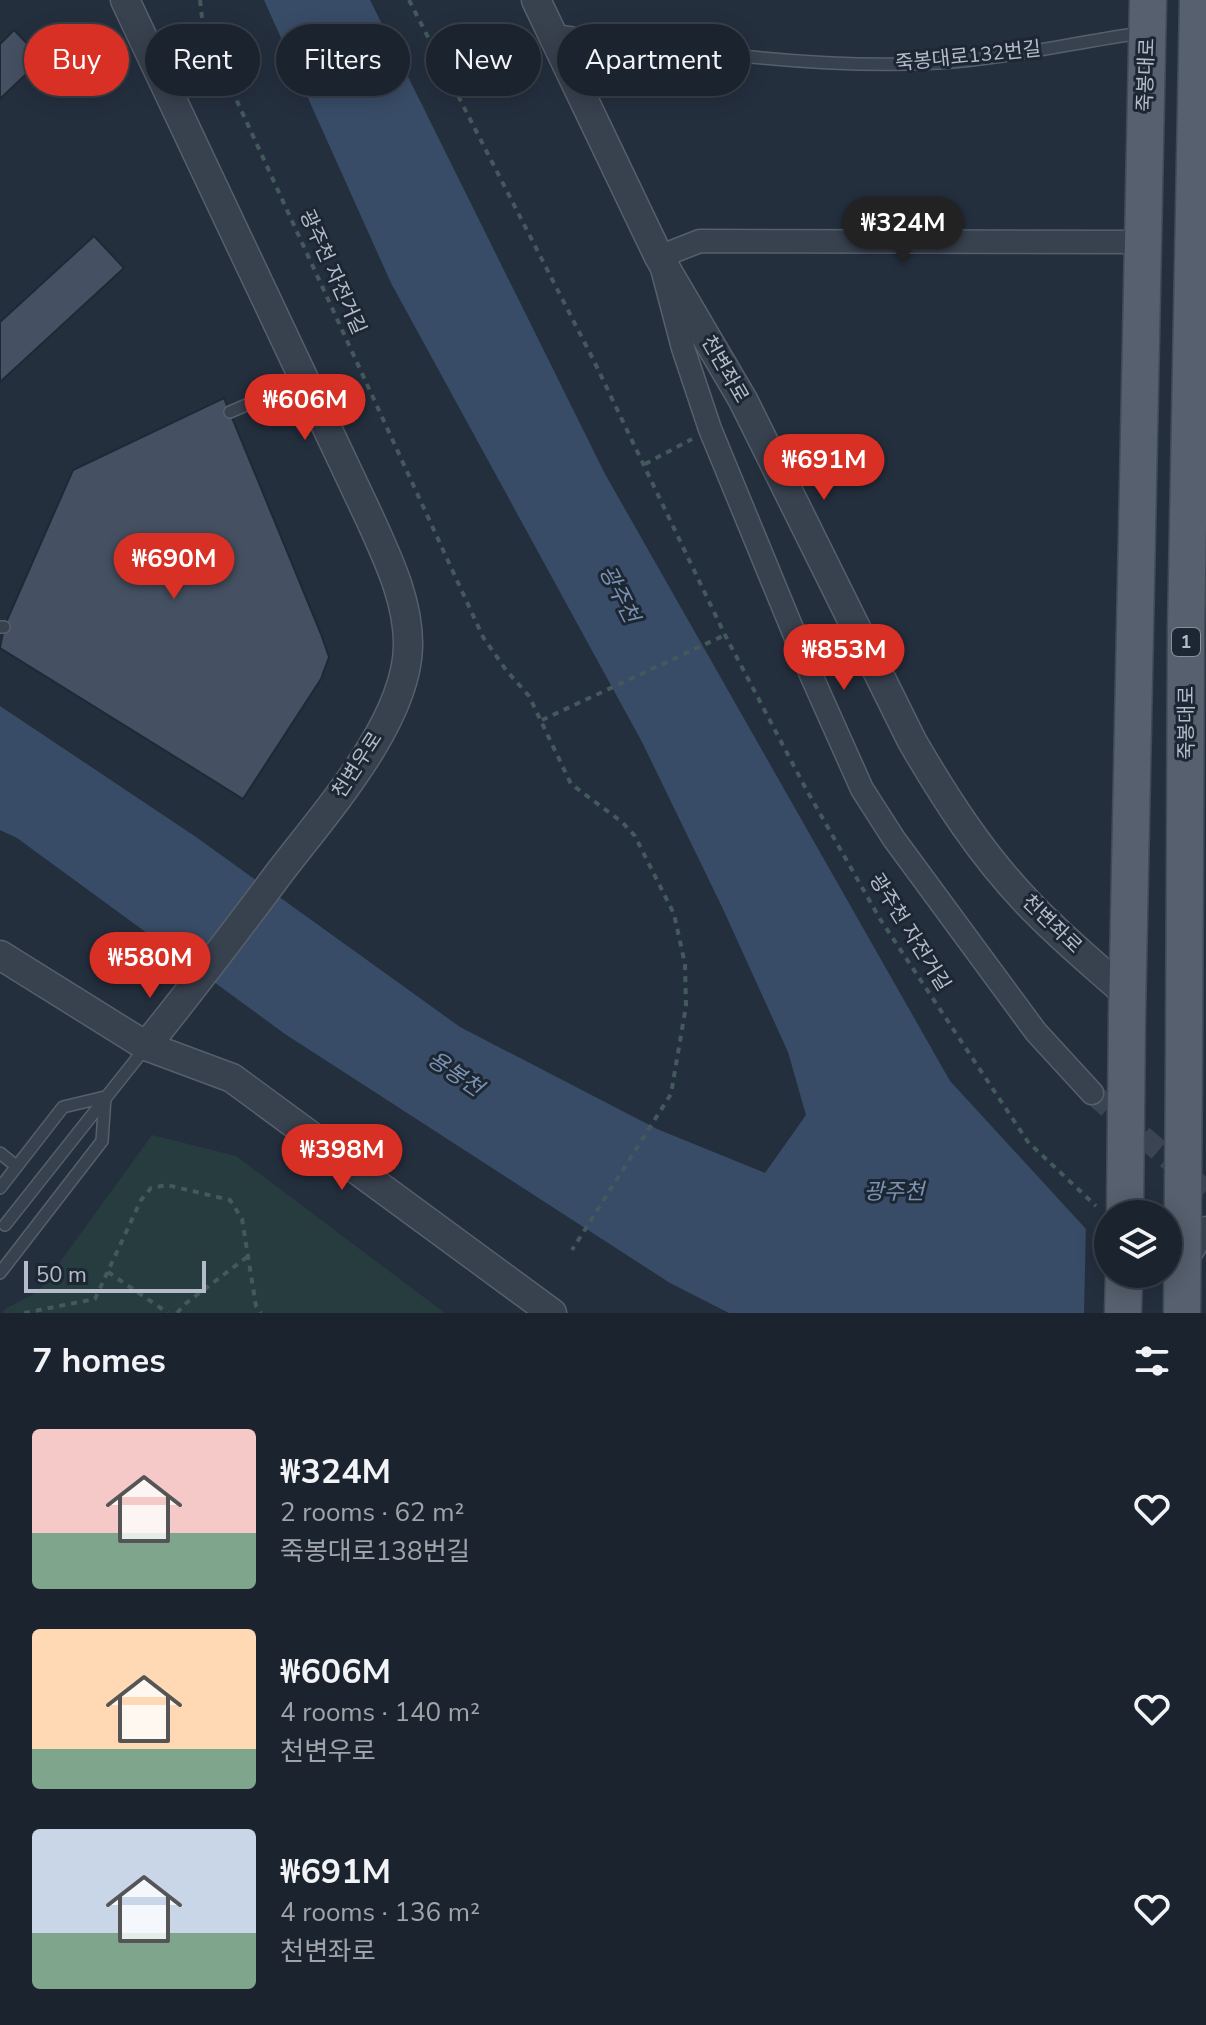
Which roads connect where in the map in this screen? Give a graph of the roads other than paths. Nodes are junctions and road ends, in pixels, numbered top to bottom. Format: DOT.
graph roads {
  1 [pos="125,0"];
  2 [pos="536,0"];
  3 [pos="1147,16"];
  4 [pos="1201,18"];
  5 [pos="550,30"];
  6 [pos="1200,222"];
  7 [pos="1141,242"];
  8 [pos="659,257"];
  9 [pos="305,380"];
  10 [pos="230,412"];
  11 [pos="1196,630"];
  12 [pos="0,955"];
  13 [pos="1127,1004"];
  14 [pos="146,1046"];
  15 [pos="1195,1072"];
  16 [pos="1092,1093"];
  17 [pos="105,1097"];
  18 [pos="0,1153"];
  19 [pos="16,1166"];
  20 [pos="0,1188"];
  21 [pos="1112,1200"];
  22 [pos="5,1225"];
  23 [pos="1206,1228"];
  24 [pos="1183,1267"];
  25 [pos="0,1273"];
  26 [pos="1124,1288"];
  27 [pos="552,1313"];
  28 [pos="1123,1313"];
  29 [pos="1182,1313"];
  1 -- 9 [label="street, 천변우로"];
  2 -- 5 [label="street, 천변좌로"];
  3 -- 5 [label="lane, 죽봉대로132번길"];
  3 -- 7 [label="main road, 죽봉대로"];
  4 -- 6 [label="main road, 죽봉대로 / 1"];
  5 -- 8 [label="street, 천변좌로"];
  6 -- 11 [label="main road, 죽봉대로 / 1"];
  7 -- 8 [label="street"];
  7 -- 13 [label="main road, 죽봉대로"];
  8 -- 13 [label="street, 천변좌로"];
  8 -- 16 [label="street"];
  9 -- 10 [label="lane"];
  9 -- 14 [label="street, 천변우로"];
  11 -- 15 [label="main road, 죽봉대로 / 1"];
  12 -- 14 [label="street"];
  13 -- 21 [label="main road, 죽봉대로, bridge"];
  14 -- 17 [label="lane"];
  14 -- 27 [label="street"];
  15 -- 24 [label="main road, 1, bridge"];
  17 -- 19 [label="lane"];
  17 -- 22 [label="lane"];
  17 -- 25 [label="lane"];
  18 -- 19 [label="lane"];
  19 -- 20 [label="lane"];
  23 -- 24 [label="street"];
  24 -- 29 [label="main road, 1, bridge"];
  26 -- 28 [label="main road"];
}
